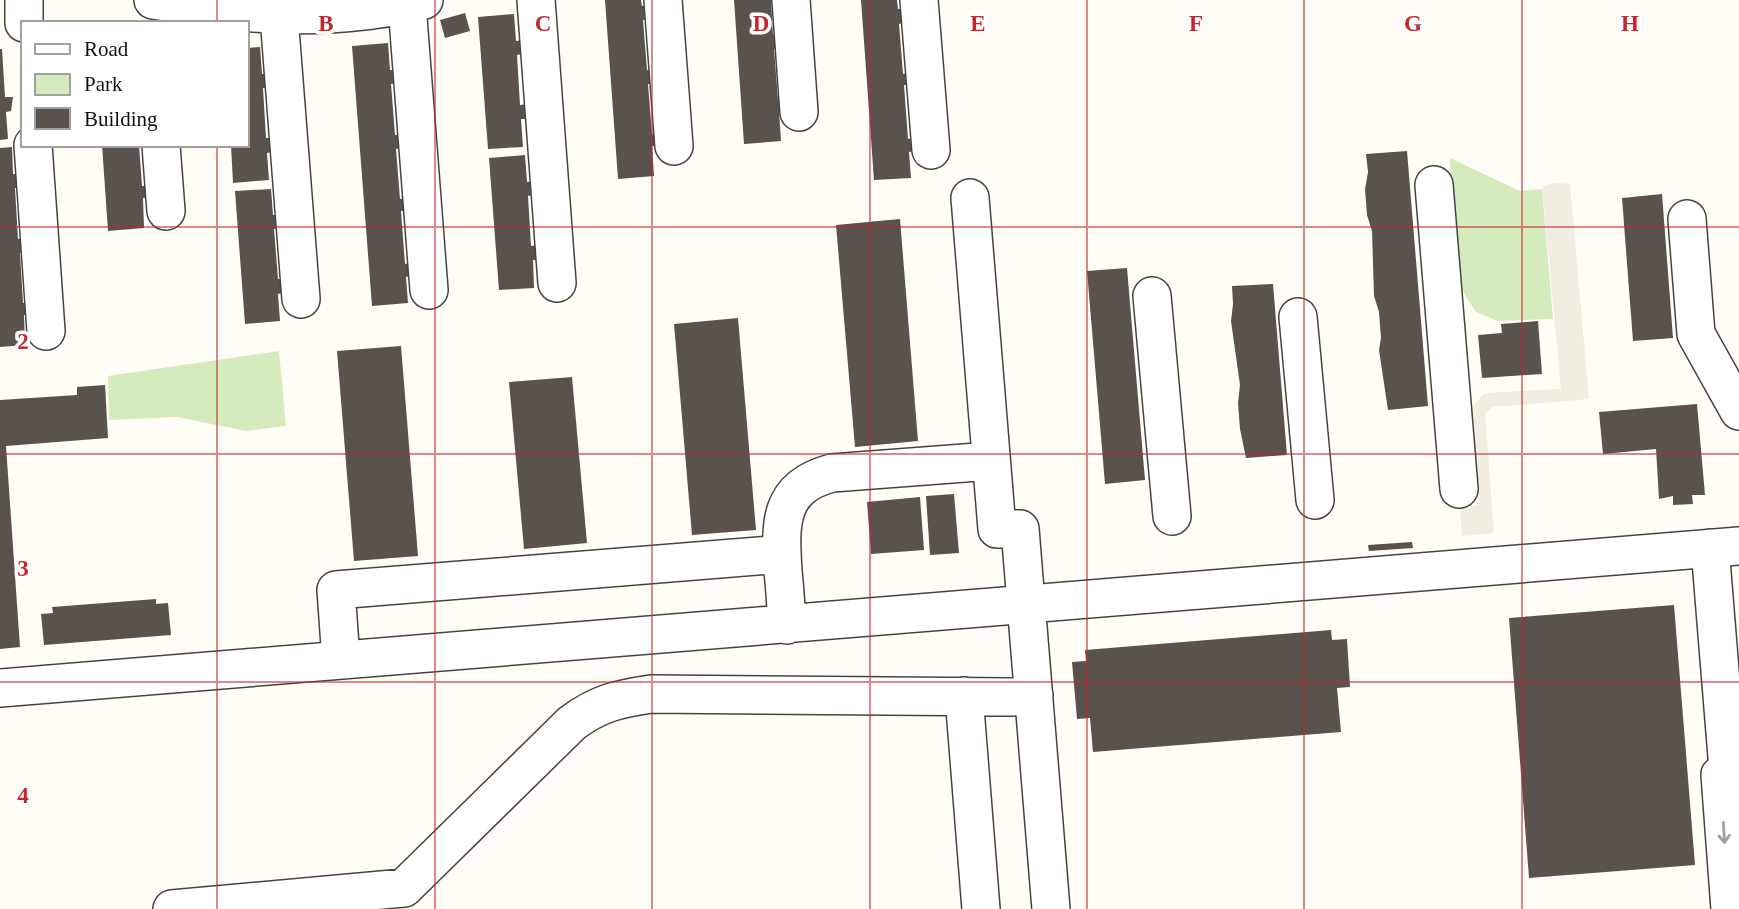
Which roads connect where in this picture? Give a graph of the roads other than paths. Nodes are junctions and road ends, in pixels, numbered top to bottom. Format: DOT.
graph roads {
  1 [pos="24,0"];
  2 [pos="154,0"];
  3 [pos="536,0"];
  4 [pos="663,0"];
  5 [pos="791,0"];
  6 [pos="919,0"];
  7 [pos="415,3"];
  8 [pos="279,16"];
  9 [pos="24,21"];
  10 [pos="153,21"];
  11 [pos="799,112"];
  12 [pos="674,146"];
  13 [pos="33,147"];
  14 [pos="161,147"];
  15 [pos="931,150"];
  16 [pos="1434,185"];
  17 [pos="970,198"];
  18 [pos="166,211"];
  19 [pos="1687,219"];
  20 [pos="557,284"];
  21 [pos="429,290"];
  22 [pos="1152,296"];
  23 [pos="301,299"];
  24 [pos="1298,317"];
  25 [pos="46,331"];
  26 [pos="1739,411"];
  27 [pos="991,461"];
  28 [pos="1459,489"];
  29 [pos="1315,500"];
  30 [pos="1172,516"];
  31 [pos="1724,547"];
  32 [pos="782,554"];
  33 [pos="1027,605"];
  34 [pos="787,625"];
  35 [pos="341,660"];
  36 [pos="0,688"];
  37 [pos="1034,695"];
  38 [pos="964,696"];
  39 [pos="172,909"];
  40 [pos="981,909"];
  41 [pos="1051,909"];
  42 [pos="1730,909"];
  1 -- 9 [label="street"];
  2 -- 8 [label="street"];
  2 -- 10 [label="street"];
  3 -- 20 [label="street"];
  4 -- 12 [label="street"];
  5 -- 11 [label="street"];
  6 -- 15 [label="street"];
  7 -- 8 [label="street"];
  7 -- 21 [label="street"];
  8 -- 23 [label="street"];
  13 -- 25 [label="street"];
  14 -- 18 [label="street"];
  16 -- 28 [label="street"];
  17 -- 27 [label="street"];
  19 -- 26 [label="street"];
  22 -- 30 [label="street"];
  24 -- 29 [label="street"];
  27 -- 32 [label="street"];
  27 -- 33 [label="street"];
  31 -- 33 [label="street"];
  31 -- 42 [label="street, one-way"];
  32 -- 34 [label="street"];
  32 -- 35 [label="street"];
  33 -- 34 [label="street"];
  33 -- 37 [label="street"];
  34 -- 35 [label="street"];
  35 -- 36 [label="street"];
  37 -- 38 [label="street"];
  37 -- 41 [label="street"];
  38 -- 39 [label="street"];
  38 -- 40 [label="street"];
}
